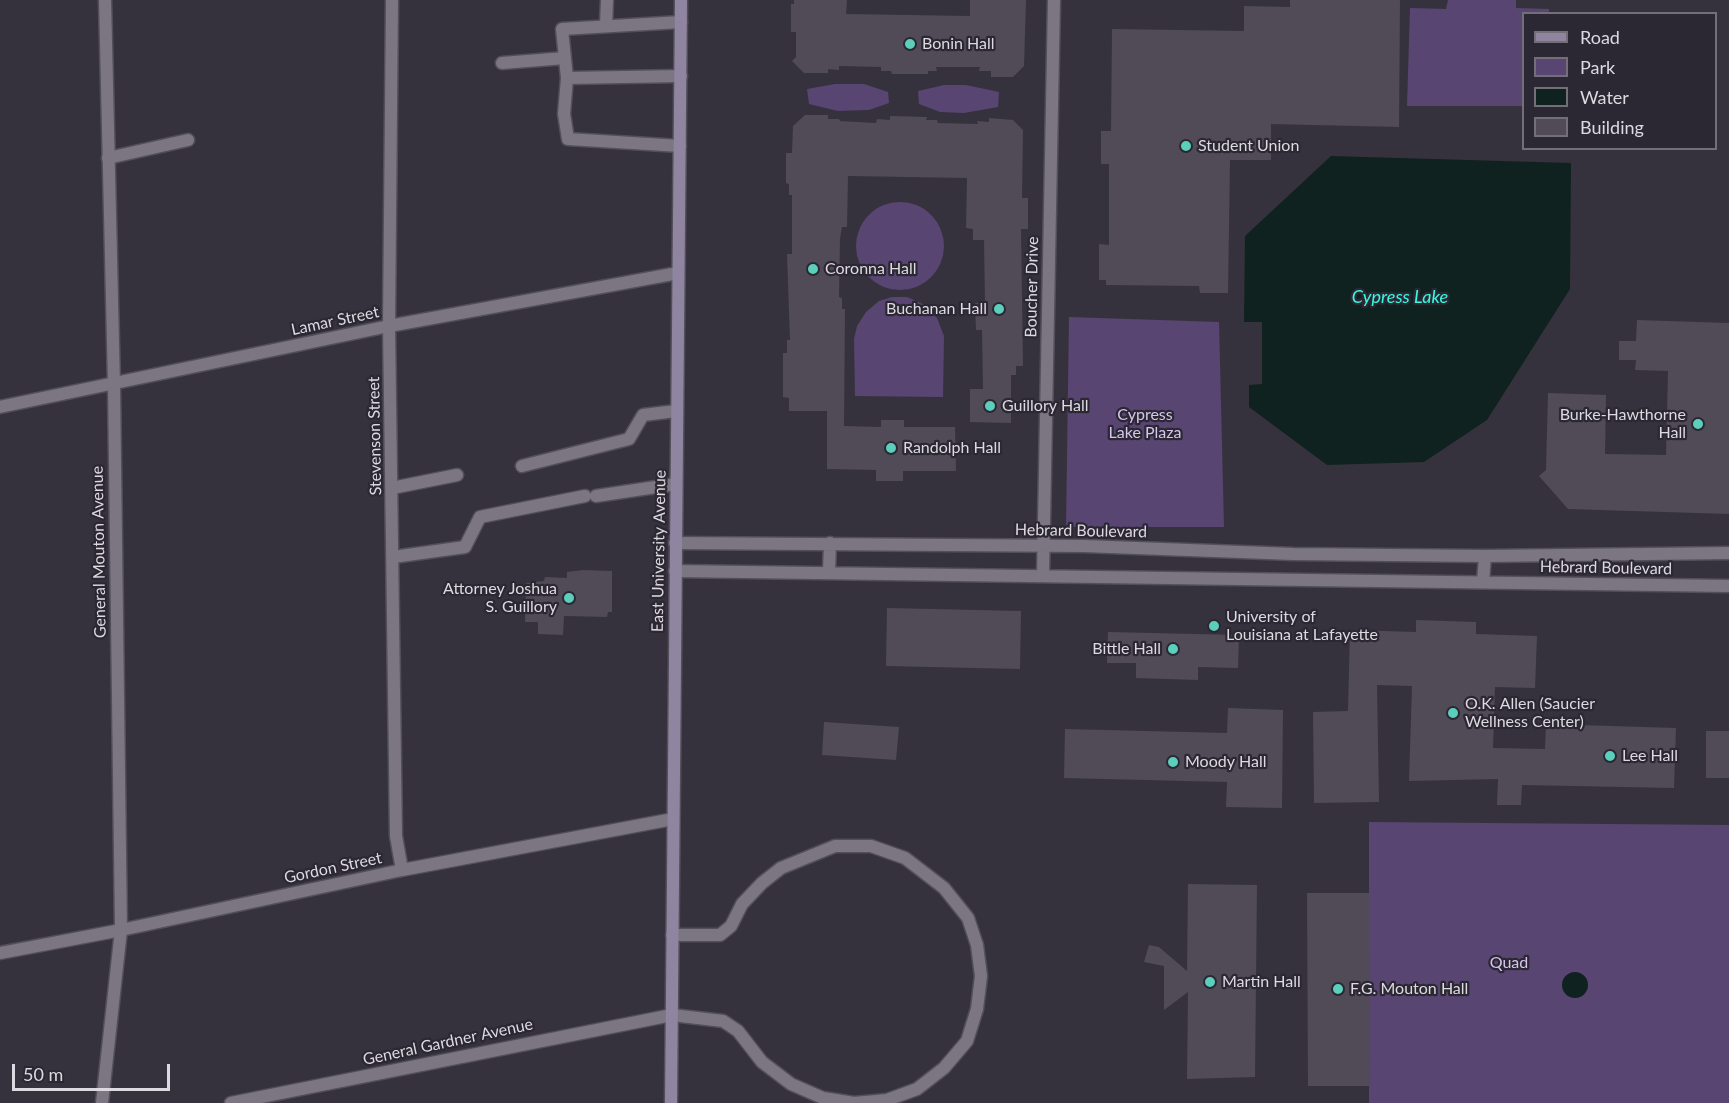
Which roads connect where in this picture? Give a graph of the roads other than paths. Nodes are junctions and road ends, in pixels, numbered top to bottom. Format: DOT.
graph roads {
  1 [pos="105,0"];
  2 [pos="392,0"];
  3 [pos="607,0"];
  4 [pos="681,0"];
  5 [pos="1054,0"];
  6 [pos="681,22"];
  7 [pos="606,26"];
  8 [pos="565,58"];
  9 [pos="502,63"];
  10 [pos="681,76"];
  11 [pos="567,78"];
  12 [pos="188,140"];
  13 [pos="680,146"];
  14 [pos="108,158"];
  15 [pos="678,273"];
  16 [pos="389,326"];
  17 [pos="114,385"];
  18 [pos="0,407"];
  19 [pos="676,411"];
  20 [pos="522,466"];
  21 [pos="457,475"];
  22 [pos="676,484"];
  23 [pos="392,488"];
  24 [pos="675,543"];
  25 [pos="830,543"];
  26 [pos="1044,546"];
  27 [pos="1729,553"];
  28 [pos="1485,556"];
  29 [pos="393,557"];
  30 [pos="675,571"];
  31 [pos="830,573"];
  32 [pos="1043,575"];
  33 [pos="1483,582"];
  34 [pos="1729,586"];
  35 [pos="673,819"];
  36 [pos="402,870"];
  37 [pos="121,930"];
  38 [pos="672,935"];
  39 [pos="0,953"];
  40 [pos="672,1015"];
  41 [pos="102,1103"];
  42 [pos="231,1103"];
  43 [pos="671,1103"];
  1 -- 14 [label="street, General Mouton Avenue"];
  2 -- 16 [label="street, Stevenson Street"];
  3 -- 7 [label="street"];
  4 -- 6 [label="main road, East University Avenue"];
  5 -- 26 [label="street, Boucher Drive"];
  6 -- 7 [label="street"];
  6 -- 10 [label="main road, East University Avenue"];
  7 -- 8 [label="street"];
  8 -- 9 [label="street"];
  8 -- 11 [label="street"];
  10 -- 11 [label="street"];
  10 -- 13 [label="main road, East University Avenue"];
  11 -- 13 [label="street"];
  12 -- 14 [label="street"];
  13 -- 15 [label="main road, East University Avenue"];
  14 -- 17 [label="street, General Mouton Avenue"];
  15 -- 16 [label="street, Lamar Street"];
  15 -- 19 [label="main road, East University Avenue"];
  16 -- 17 [label="street, Lamar Street"];
  16 -- 23 [label="street, Stevenson Street"];
  17 -- 18 [label="street, Lamar Street"];
  17 -- 37 [label="street, General Mouton Avenue"];
  19 -- 20 [label="street"];
  19 -- 22 [label="main road, East University Avenue"];
  21 -- 23 [label="street"];
  22 -- 24 [label="main road, East University Avenue"];
  22 -- 29 [label="street"];
  23 -- 29 [label="street, Stevenson Street"];
  24 -- 25 [label="street, Hebrard Boulevard"];
  24 -- 30 [label="main road, East University Avenue"];
  25 -- 26 [label="street, Hebrard Boulevard"];
  25 -- 31 [label="street"];
  26 -- 28 [label="street, Hebrard Boulevard"];
  26 -- 32 [label="street, Boucher Drive"];
  27 -- 28 [label="street, Hebrard Boulevard"];
  28 -- 33 [label="street"];
  29 -- 36 [label="street, Stevenson Street"];
  30 -- 31 [label="street, Hebrard Boulevard"];
  30 -- 35 [label="main road, East University Avenue"];
  31 -- 32 [label="street, Hebrard Boulevard"];
  32 -- 33 [label="street, Hebrard Boulevard"];
  33 -- 34 [label="street, Hebrard Boulevard"];
  35 -- 36 [label="street, Gordon Street"];
  35 -- 38 [label="main road, East University Avenue"];
  36 -- 37 [label="street, Gordon Street"];
  37 -- 39 [label="street, Gordon Street"];
  37 -- 41 [label="street, General Mouton Avenue"];
  38 -- 40 [label="main road, East University Avenue"];
  38 -- 40 [label="street, General Gardner Avenue"];
  40 -- 42 [label="street, General Gardner Avenue"];
  40 -- 43 [label="main road, East University Avenue"];
}
